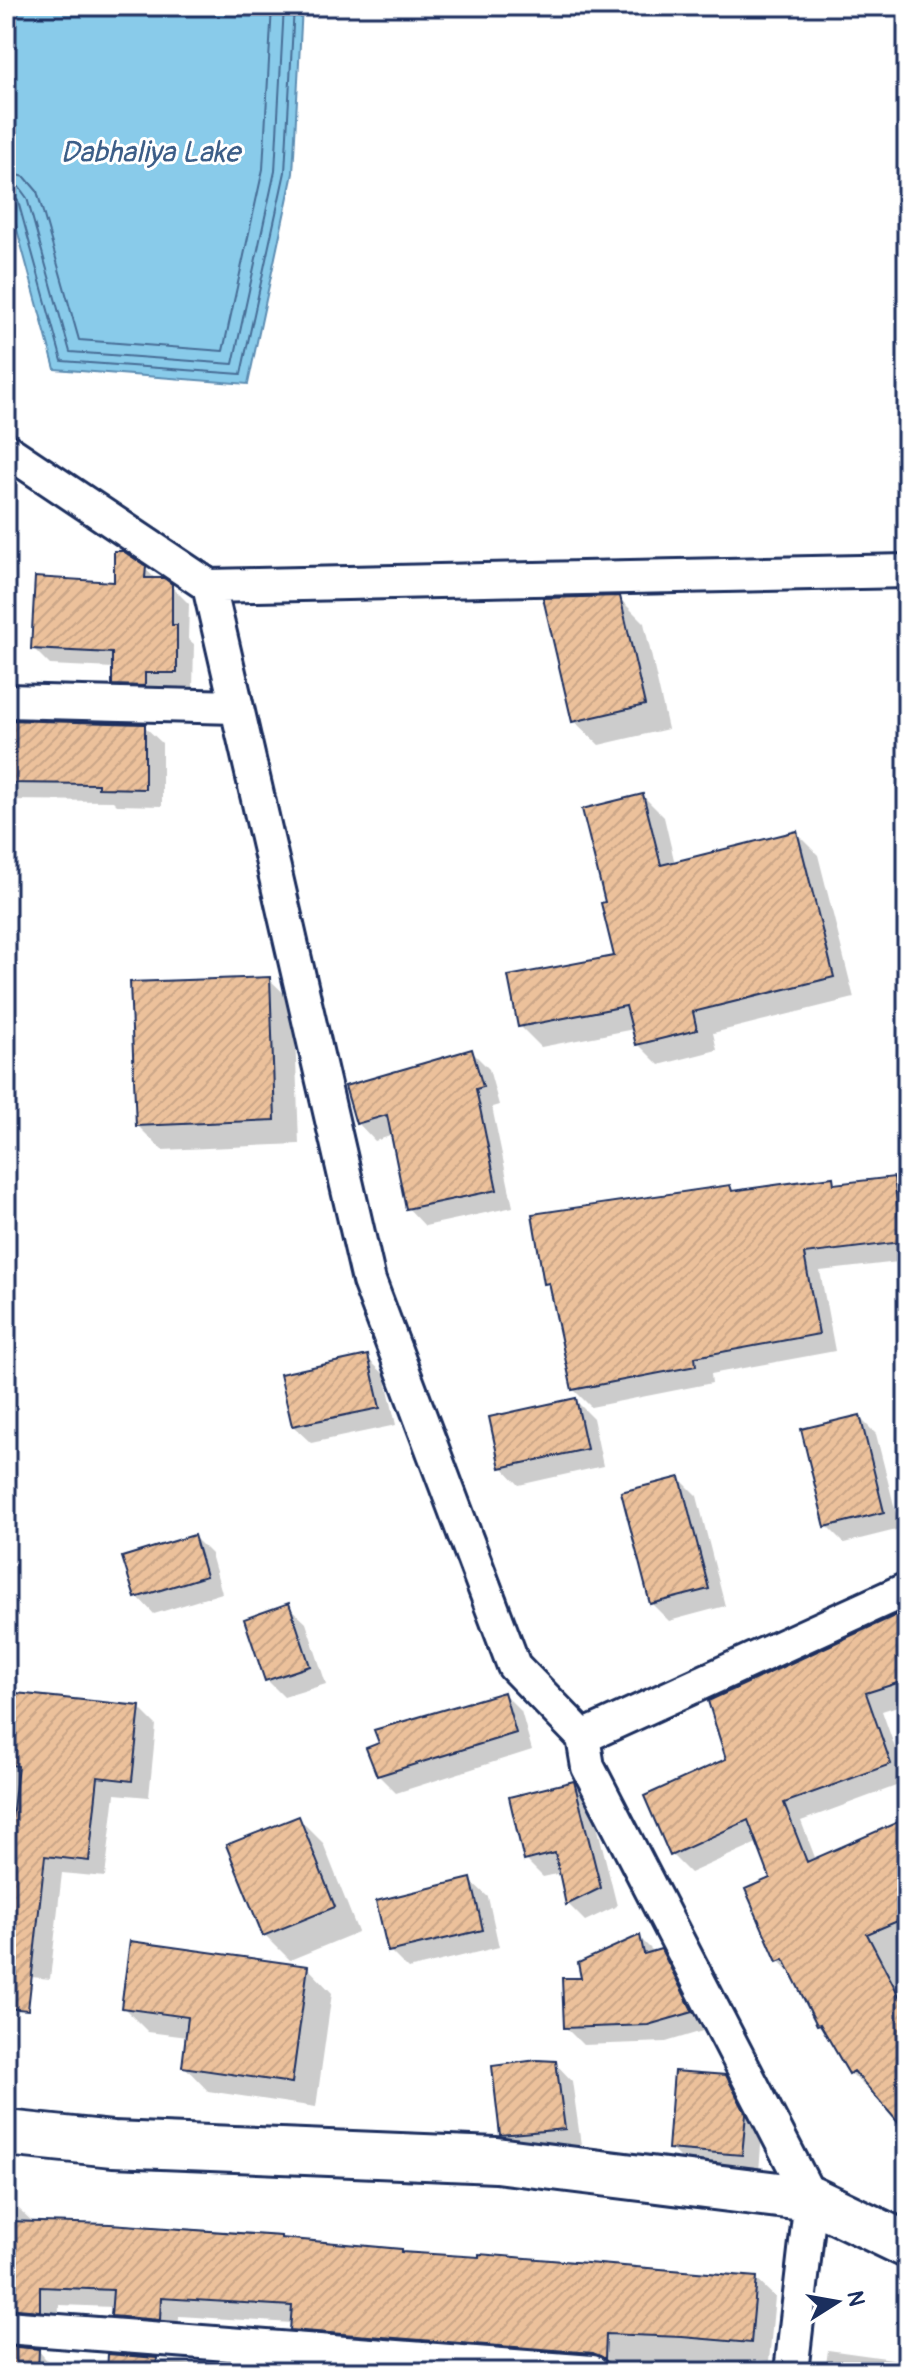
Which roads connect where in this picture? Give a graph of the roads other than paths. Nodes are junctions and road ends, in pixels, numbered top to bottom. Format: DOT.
graph roads {
  1 [pos="6,450"];
  2 [pos="907,571"];
  3 [pos="209,586"];
  4 [pos="6,701"];
  5 [pos="236,707"];
  6 [pos="907,1589"];
  7 [pos="583,1737"];
  8 [pos="6,2133"];
  9 [pos="811,2199"];
  10 [pos="907,2245"];
  11 [pos="6,2327"];
  12 [pos="369,2363"];
  13 [pos="592,2372"];
  14 [pos="791,2372"];
  1 -- 3 [label="street"];
  2 -- 3 [label="street"];
  3 -- 5 [label="street"];
  4 -- 5 [label="street"];
  5 -- 7 [label="street"];
  6 -- 7 [label="street"];
  7 -- 9 [label="street"];
  8 -- 9 [label="street"];
  9 -- 10 [label="street"];
  9 -- 14 [label="street"];
  11 -- 12 [label="street"];
  12 -- 13 [label="street"];
}
